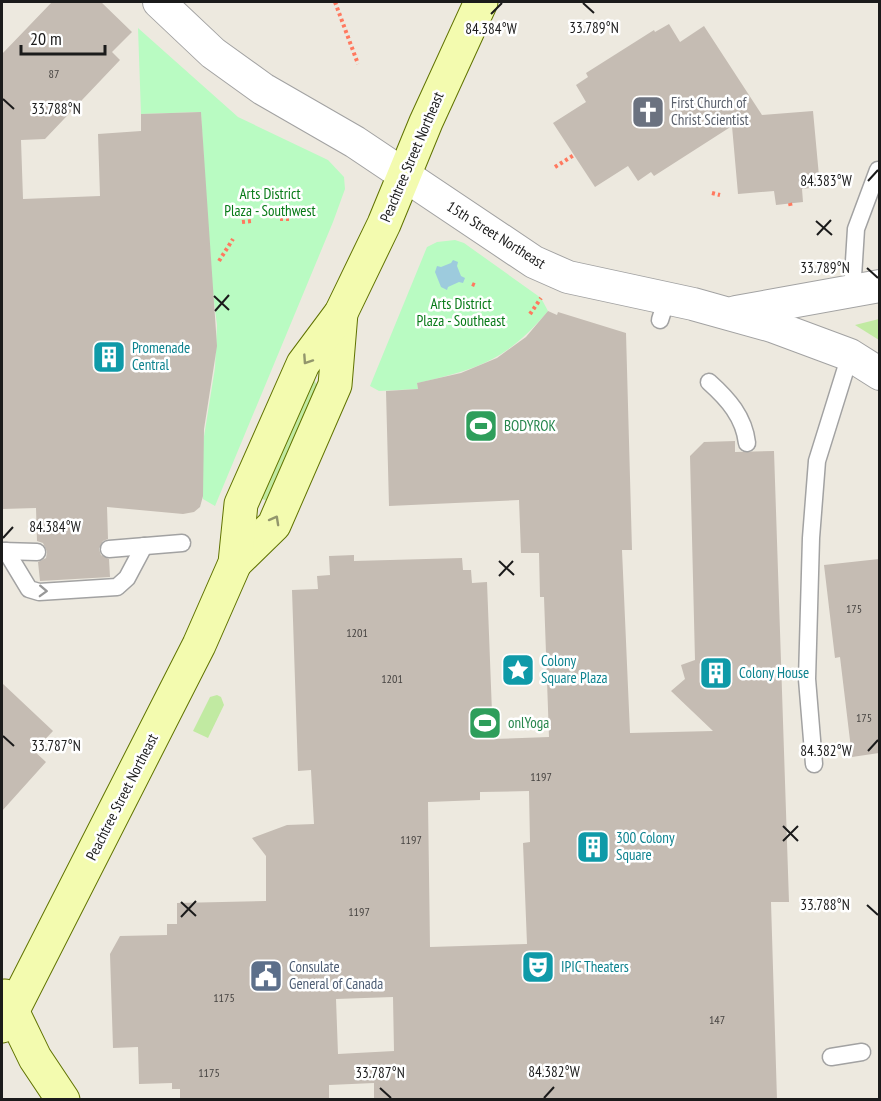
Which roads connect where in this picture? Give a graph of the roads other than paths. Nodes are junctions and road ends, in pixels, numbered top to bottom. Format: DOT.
graph roads {
  1 [pos="159,2"];
  2 [pos="481,2"];
  3 [pos="878,170"];
  4 [pos="405,176"];
  5 [pos="866,289"];
  6 [pos="729,313"];
  7 [pos="850,355"];
  8 [pos="879,374"];
  9 [pos="709,382"];
  10 [pos="747,443"];
  11 [pos="182,543"];
  12 [pos="144,546"];
  13 [pos="109,549"];
  14 [pos="4,551"];
  15 [pos="37,552"];
  16 [pos="814,764"];
  17 [pos="4,1008"];
  18 [pos="862,1052"];
  19 [pos="831,1057"];
  20 [pos="63,1100"];
  1 -- 4 [label="street, 15th Street Northeast"];
  2 -- 4 [label="main road, Peachtree Street Northeast"];
  3 -- 5 [label="lane"];
  4 -- 6 [label="street, 15th Street Northeast"];
  4 -- 17 [label="main road, Peachtree Street Northeast"];
  5 -- 6 [label="street"];
  6 -- 7 [label="street, 15th Street Northeast"];
  7 -- 8 [label="street, 15th Street Northeast"];
  7 -- 16 [label="lane"];
  9 -- 10 [label="lane"];
  11 -- 12 [label="lane"];
  12 -- 13 [label="lane"];
  14 -- 12 [label="lane, one-way"];
  14 -- 15 [label="lane"];
  17 -- 20 [label="main road"];
  18 -- 19 [label="lane"];
}
